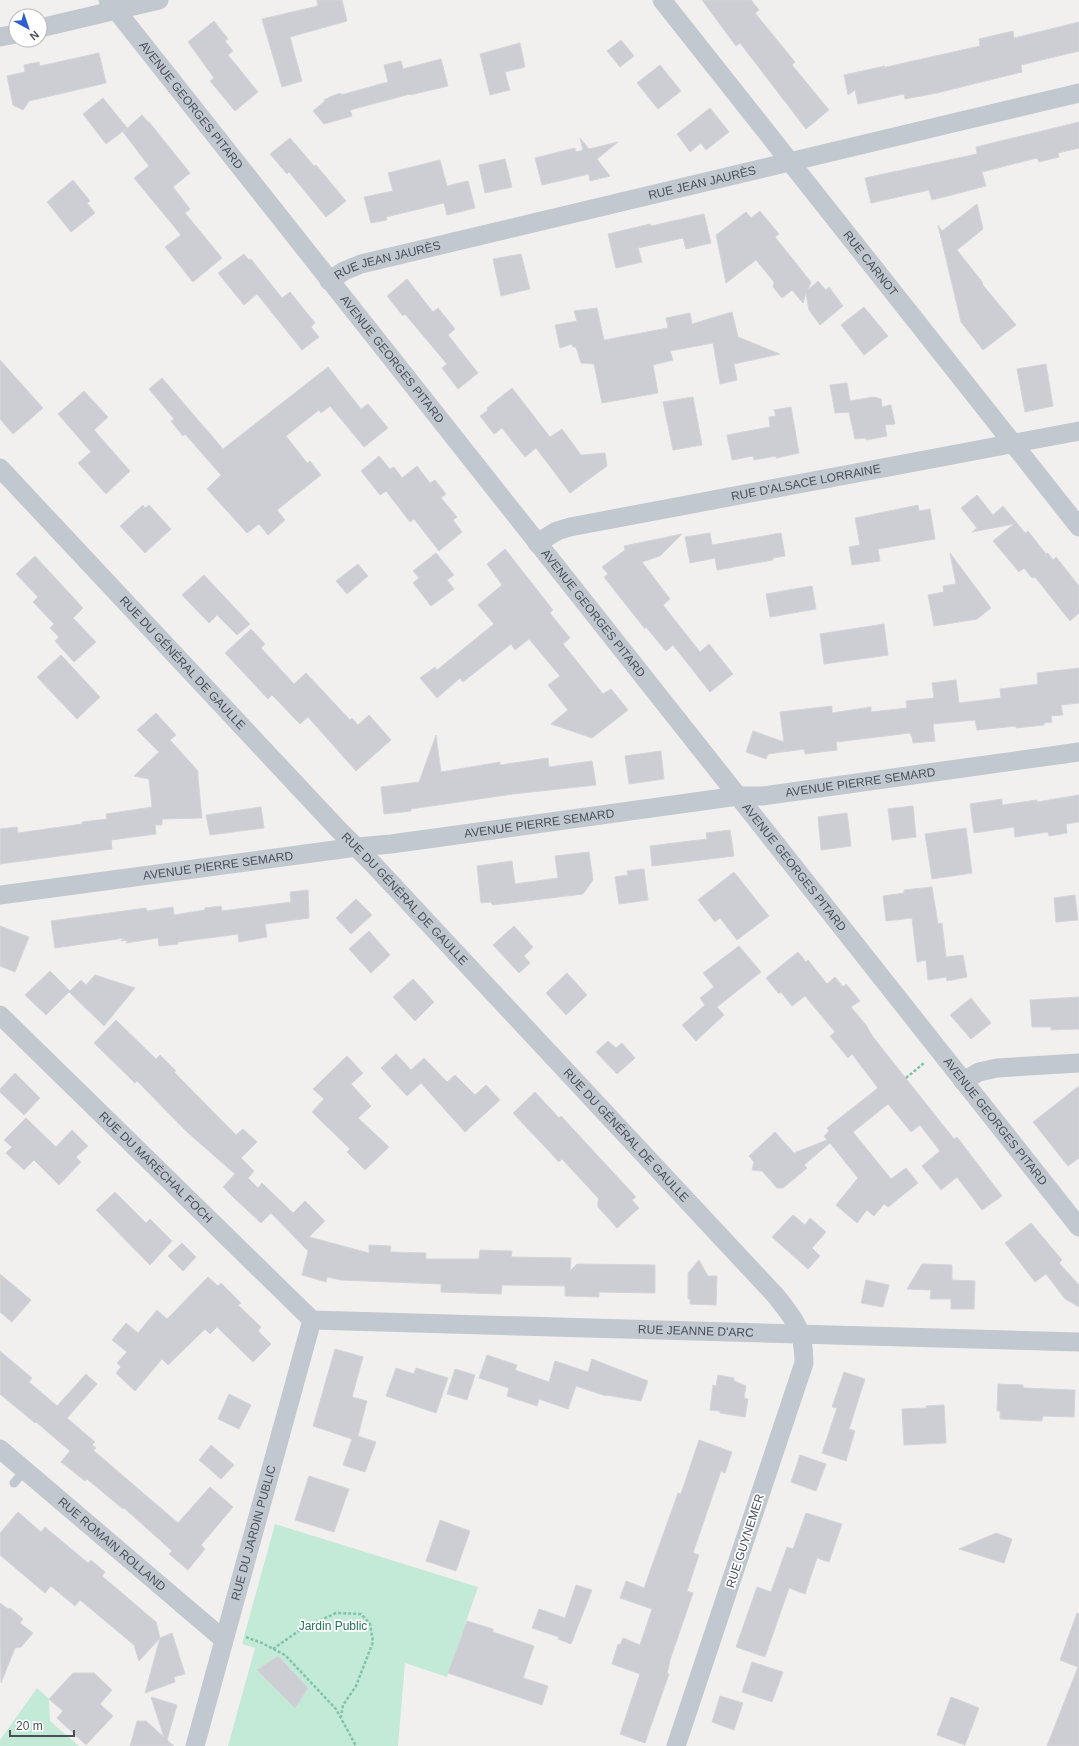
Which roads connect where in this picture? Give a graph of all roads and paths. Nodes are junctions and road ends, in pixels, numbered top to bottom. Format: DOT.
graph roads {
  1 [pos="159,0"];
  2 [pos="662,0"];
  3 [pos="112,6"];
  4 [pos="48,26"];
  5 [pos="1079,93"];
  6 [pos="790,161"];
  7 [pos="329,281"];
  8 [pos="1079,431"];
  9 [pos="1013,444"];
  10 [pos="0,468"];
  11 [pos="1079,527"];
  12 [pos="537,543"];
  13 [pos="1079,752"];
  14 [pos="738,796"];
  15 [pos="357,847"];
  16 [pos="0,895"];
  17 [pos="0,1015"];
  18 [pos="1079,1063"];
  19 [pos="963,1081"];
  20 [pos="1079,1228"];
  21 [pos="312,1320"];
  22 [pos="802,1335"];
  23 [pos="1079,1342"];
  24 [pos="0,1450"];
  25 [pos="225,1635"];
  26 [pos="273,1649"];
  27 [pos="341,1717"];
  28 [pos="195,1746"];
  29 [pos="357,1746"];
  30 [pos="676,1746"];
  1 -- 3 [label="street"];
  2 -- 6 [label="street, RUE CARNOT"];
  3 -- 4 [label="street"];
  3 -- 7 [label="street, AVENUE GEORGES PITARD"];
  5 -- 6 [label="street, RUE JEAN JAURÈS"];
  6 -- 7 [label="street, RUE JEAN JAURÈS"];
  6 -- 9 [label="street, RUE CARNOT"];
  7 -- 12 [label="street, AVENUE GEORGES PITARD"];
  8 -- 9 [label="street, RUE D'ALSACE LORRAINE"];
  9 -- 11 [label="street, RUE CARNOT"];
  9 -- 12 [label="street, RUE D'ALSACE LORRAINE"];
  10 -- 15 [label="street, RUE DU GÉNÉRAL DE GAULLE"];
  12 -- 14 [label="street, AVENUE GEORGES PITARD"];
  13 -- 14 [label="street, AVENUE PIERRE SEMARD"];
  14 -- 15 [label="street, AVENUE PIERRE SEMARD"];
  14 -- 19 [label="street, AVENUE GEORGES PITARD"];
  15 -- 16 [label="street, AVENUE PIERRE SEMARD"];
  15 -- 22 [label="street, RUE DU GÉNÉRAL DE GAULLE"];
  17 -- 21 [label="street, RUE DU MARÉCHAL FOCH"];
  18 -- 19 [label="street"];
  19 -- 20 [label="street, AVENUE GEORGES PITARD"];
  21 -- 22 [label="street, RUE JEANNE D'ARC"];
  21 -- 25 [label="street, RUE DU JARDIN PUBLIC"];
  22 -- 23 [label="street, RUE JEANNE D'ARC"];
  22 -- 30 [label="street, RUE GUYNEMER"];
  24 -- 25 [label="street, RUE ROMAIN ROLLAND"];
  25 -- 26 [label="path"];
  25 -- 28 [label="street, RUE DU JARDIN PUBLIC"];
  26 -- 27 [label="path"];
  26 -- 27 [label="path"];
  27 -- 29 [label="path"];
}
